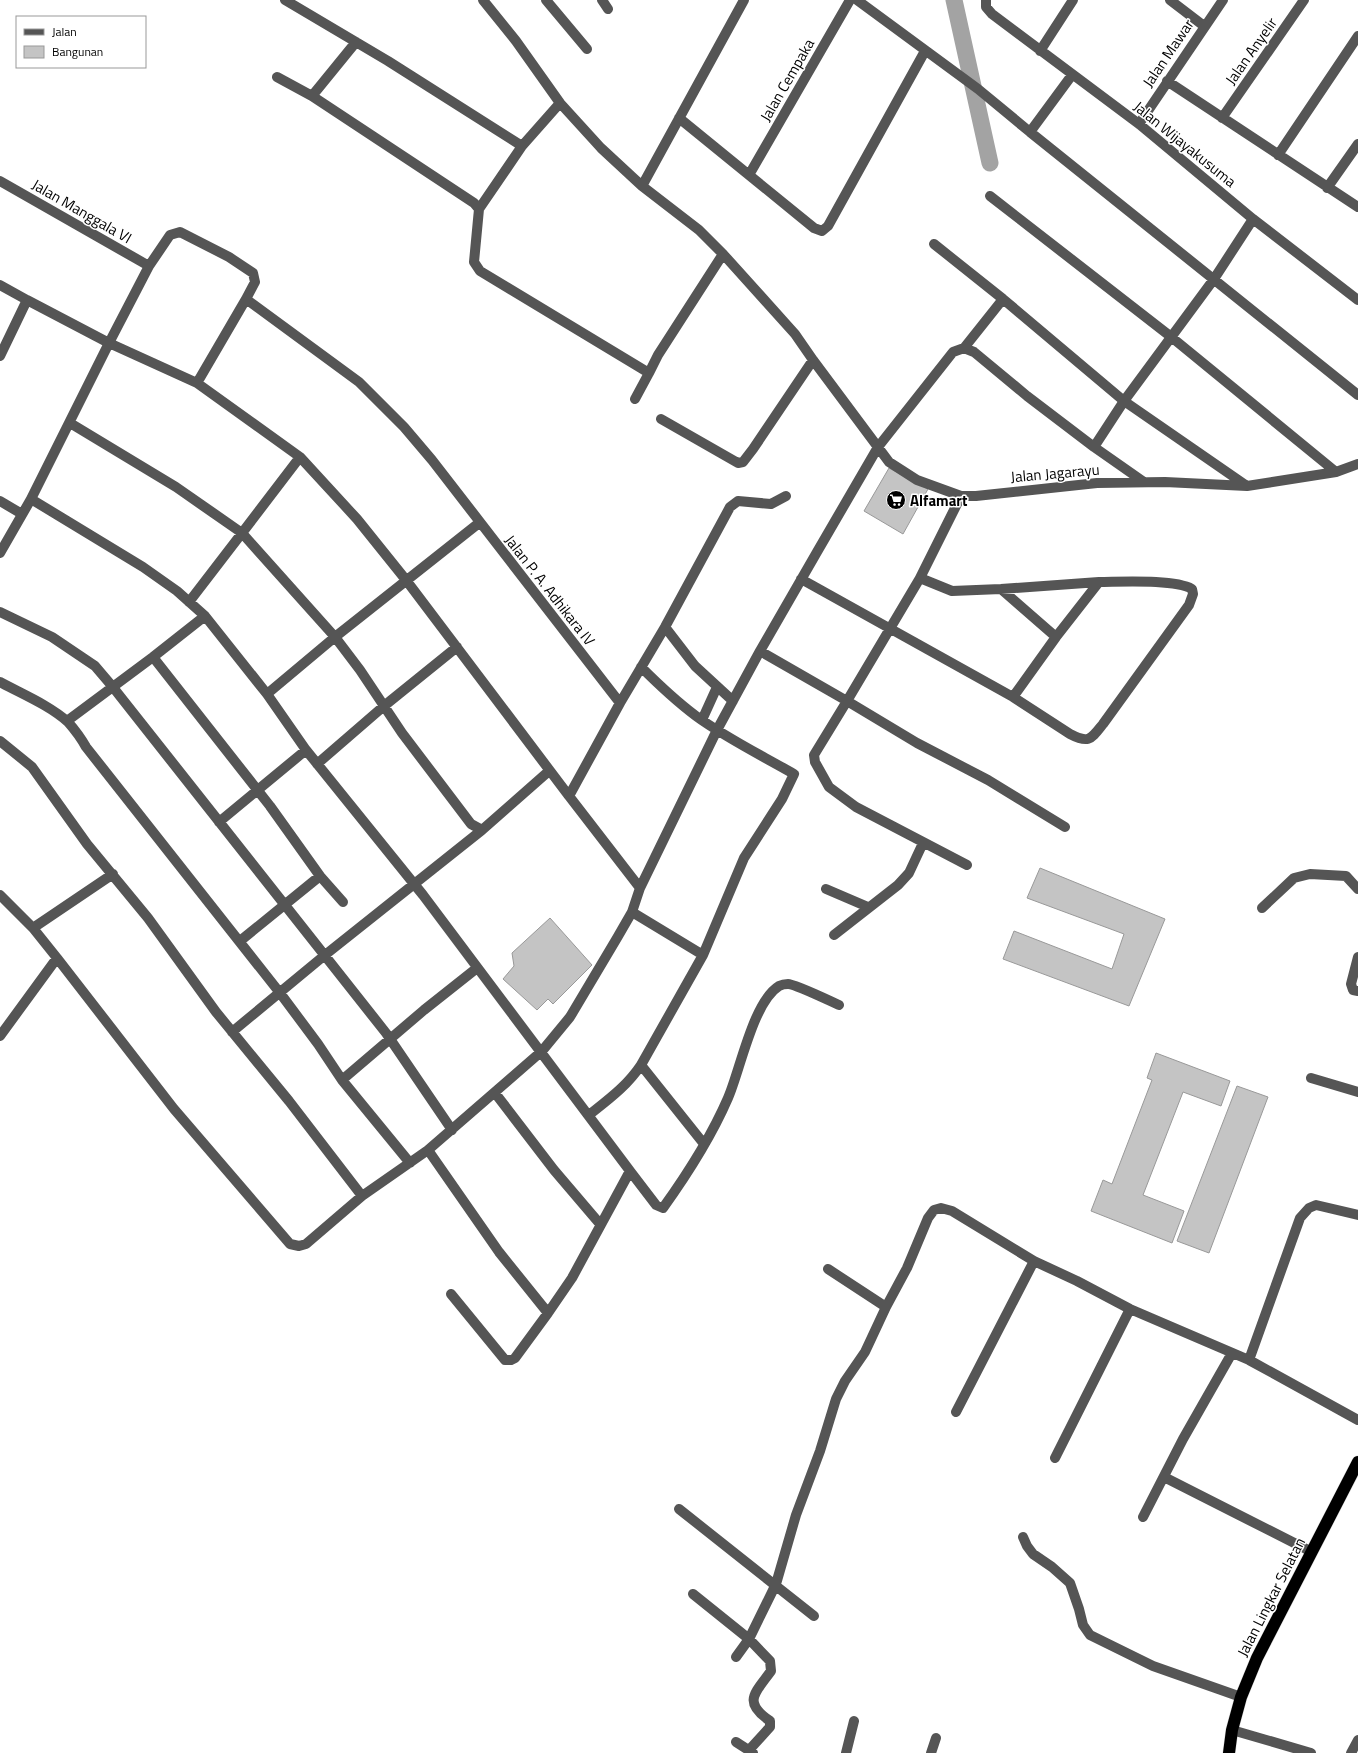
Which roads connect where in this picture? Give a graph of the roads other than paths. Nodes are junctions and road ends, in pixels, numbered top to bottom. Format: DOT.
graph roads {
  1 [pos="285,0"];
  2 [pos="483,0"];
  3 [pos="546,0"];
  4 [pos="744,0"];
  5 [pos="850,0"];
  6 [pos="857,0"];
  7 [pos="986,0"];
  8 [pos="1073,0"];
  9 [pos="1170,0"];
  10 [pos="1223,0"];
  11 [pos="1304,0"];
  12 [pos="1204,26"];
  13 [pos="1358,36"];
  14 [pos="356,42"];
  15 [pos="588,49"];
  16 [pos="925,51"];
  17 [pos="1040,51"];
  18 [pos="1072,75"];
  19 [pos="277,77"];
  20 [pos="1167,81"];
  21 [pos="312,96"];
  22 [pos="560,104"];
  23 [pos="679,118"];
  24 [pos="1222,118"];
  25 [pos="1139,124"];
  26 [pos="1030,132"];
  27 [pos="1358,144"];
  28 [pos="522,146"];
  29 [pos="1278,155"];
  30 [pos="749,175"];
  31 [pos="0,181"];
  32 [pos="642,186"];
  33 [pos="1327,188"];
  34 [pos="990,196"];
  35 [pos="1358,207"];
  36 [pos="479,210"];
  37 [pos="1253,219"];
  38 [pos="934,244"];
  39 [pos="723,254"];
  40 [pos="149,266"];
  41 [pos="1214,279"];
  42 [pos="0,285"];
  43 [pos="246,299"];
  44 [pos="1003,299"];
  45 [pos="27,300"];
  46 [pos="1358,300"];
  47 [pos="1170,336"];
  48 [pos="109,342"];
  49 [pos="964,348"];
  50 [pos="0,356"];
  51 [pos="812,360"];
  52 [pos="649,373"];
  53 [pos="197,383"];
  54 [pos="1358,395"];
  55 [pos="635,399"];
  56 [pos="1124,401"];
  57 [pos="661,419"];
  58 [pos="70,423"];
  59 [pos="1094,447"];
  60 [pos="878,448"];
  61 [pos="300,457"];
  62 [pos="1358,464"];
  63 [pos="1336,472"];
  64 [pos="1144,482"];
  65 [pos="1247,486"];
  66 [pos="786,496"];
  67 [pos="961,496"];
  68 [pos="31,499"];
  69 [pos="0,501"];
  70 [pos="22,514"];
  71 [pos="479,523"];
  72 [pos="242,533"];
  73 [pos="0,553"];
  74 [pos="920,578"];
  75 [pos="801,579"];
  76 [pos="406,580"];
  77 [pos="1099,582"];
  78 [pos="1001,589"];
  79 [pos="189,602"];
  80 [pos="0,612"];
  81 [pos="204,616"];
  82 [pos="664,628"];
  83 [pos="890,628"];
  84 [pos="335,637"];
  85 [pos="1056,637"];
  86 [pos="457,647"];
  87 [pos="760,650"];
  88 [pos="153,657"];
  89 [pos="642,665"];
  90 [pos="0,682"];
  91 [pos="112,686"];
  92 [pos="717,688"];
  93 [pos="267,694"];
  94 [pos="1013,697"];
  95 [pos="733,701"];
  96 [pos="847,701"];
  97 [pos="620,704"];
  98 [pos="384,706"];
  99 [pos="702,718"];
  100 [pos="67,721"];
  101 [pos="717,730"];
  102 [pos="0,741"];
  103 [pos="306,750"];
  104 [pos="317,764"];
  105 [pos="549,771"];
  106 [pos="257,789"];
  107 [pos="569,796"];
  108 [pos="219,822"];
  109 [pos="1065,827"];
  110 [pos="482,830"];
  111 [pos="923,843"];
  112 [pos="967,865"];
  113 [pos="113,874"];
  114 [pos="320,876"];
  115 [pos="415,885"];
  116 [pos="640,888"];
  117 [pos="826,889"];
  118 [pos="1358,889"];
  119 [pos="0,895"];
  120 [pos="343,902"];
  121 [pos="285,905"];
  122 [pos="868,907"];
  123 [pos="1262,908"];
  124 [pos="632,912"];
  125 [pos="33,928"];
  126 [pos="834,935"];
  127 [pos="240,941"];
  128 [pos="325,955"];
  129 [pos="703,955"];
  130 [pos="1358,957"];
  131 [pos="56,958"];
  132 [pos="477,968"];
  133 [pos="1358,991"];
  134 [pos="280,993"];
  135 [pos="839,1004"];
  136 [pos="232,1032"];
  137 [pos="0,1036"];
  138 [pos="390,1039"];
  139 [pos="542,1051"];
  140 [pos="641,1065"];
  141 [pos="1311,1078"];
  142 [pos="342,1080"];
  143 [pos="1358,1092"];
  144 [pos="495,1093"];
  145 [pos="590,1115"];
  146 [pos="452,1130"];
  147 [pos="704,1144"];
  148 [pos="428,1150"];
  149 [pos="410,1163"];
  150 [pos="630,1171"];
  151 [pos="362,1196"];
  152 [pos="1358,1215"];
  153 [pos="600,1224"];
  154 [pos="1034,1261"];
  155 [pos="828,1269"];
  156 [pos="451,1294"];
  157 [pos="886,1307"];
  158 [pos="1130,1309"];
  159 [pos="548,1313"];
  160 [pos="1232,1353"];
  161 [pos="1249,1360"];
  162 [pos="956,1412"];
  163 [pos="1358,1420"];
  164 [pos="1055,1458"];
  165 [pos="1358,1462"];
  166 [pos="1164,1476"];
  167 [pos="679,1509"];
  168 [pos="1143,1517"];
  169 [pos="1023,1537"];
  170 [pos="1312,1552"];
  171 [pos="776,1584"];
  172 [pos="693,1594"];
  173 [pos="814,1616"];
  174 [pos="749,1639"];
  175 [pos="736,1657"];
  176 [pos="1241,1697"];
  177 [pos="854,1721"];
  178 [pos="1232,1730"];
  179 [pos="936,1738"];
  180 [pos="1358,1740"];
  181 [pos="736,1742"];
  182 [pos="751,1752"];
  183 [pos="846,1753"];
  184 [pos="931,1753"];
  185 [pos="1228,1753"];
  186 [pos="1311,1753"];
  187 [pos="1351,1753"];
  1 -- 14 [label="street"];
  2 -- 22 [label="street, Jalan Jagarayu"];
  3 -- 15 [label="street"];
  4 -- 23 [label="street"];
  5 -- 30 [label="street, Jalan Cempaka"];
  6 -- 16 [label="street"];
  7 -- 17 [label="street, Jalan Wijayakusuma"];
  8 -- 17 [label="street"];
  9 -- 12 [label="street"];
  10 -- 12 [label="street, Jalan Mawar"];
  11 -- 24 [label="street, Jalan Anyelir"];
  12 -- 20 [label="street, Jalan Mawar"];
  13 -- 29 [label="street"];
  14 -- 21 [label="street"];
  14 -- 28 [label="street"];
  16 -- 26 [label="street"];
  16 -- 30 [label="street"];
  17 -- 18 [label="street, Jalan Wijayakusuma"];
  18 -- 25 [label="street, Jalan Wijayakusuma"];
  18 -- 26 [label="street"];
  19 -- 21 [label="street"];
  20 -- 24 [label="street"];
  20 -- 25 [label="street, Jalan Mawar"];
  21 -- 36 [label="street"];
  22 -- 28 [label="street"];
  22 -- 32 [label="street, Jalan Jagarayu"];
  23 -- 30 [label="street"];
  23 -- 32 [label="street"];
  24 -- 29 [label="street"];
  25 -- 37 [label="street, Jalan Wijayakusuma"];
  26 -- 41 [label="street"];
  27 -- 33 [label="street"];
  28 -- 36 [label="street"];
  29 -- 33 [label="street"];
  31 -- 40 [label="street, Jalan Manggala VI"];
  32 -- 39 [label="street, Jalan Jagarayu"];
  33 -- 35 [label="street"];
  34 -- 47 [label="street"];
  36 -- 52 [label="street"];
  37 -- 41 [label="street"];
  37 -- 46 [label="street, Jalan Wijayakusuma"];
  38 -- 44 [label="street"];
  39 -- 51 [label="street, Jalan Jagarayu"];
  39 -- 52 [label="street"];
  40 -- 43 [label="street"];
  40 -- 48 [label="street"];
  41 -- 47 [label="street"];
  41 -- 54 [label="street"];
  42 -- 45 [label="street"];
  43 -- 53 [label="street"];
  43 -- 71 [label="street, Jalan P. A. Adhikara IV"];
  44 -- 49 [label="street"];
  44 -- 56 [label="street"];
  45 -- 48 [label="street"];
  45 -- 50 [label="street"];
  47 -- 56 [label="street"];
  47 -- 63 [label="street"];
  48 -- 53 [label="street"];
  48 -- 58 [label="street"];
  49 -- 59 [label="street"];
  49 -- 60 [label="street"];
  51 -- 57 [label="street"];
  51 -- 60 [label="street, Jalan Jagarayu"];
  52 -- 55 [label="street"];
  53 -- 61 [label="street"];
  56 -- 59 [label="street"];
  56 -- 65 [label="street"];
  58 -- 68 [label="street"];
  58 -- 72 [label="street"];
  59 -- 64 [label="street"];
  60 -- 67 [label="street, Jalan Jagarayu"];
  60 -- 75 [label="street"];
  61 -- 72 [label="street"];
  61 -- 76 [label="street"];
  62 -- 63 [label="street, Jalan Jagarayu"];
  63 -- 65 [label="street, Jalan Jagarayu"];
  64 -- 65 [label="street, Jalan Jagarayu"];
  64 -- 67 [label="street, Jalan Jagarayu"];
  66 -- 82 [label="street"];
  67 -- 74 [label="street"];
  68 -- 70 [label="street"];
  68 -- 79 [label="street"];
  69 -- 70 [label="street"];
  70 -- 73 [label="street"];
  71 -- 76 [label="street"];
  71 -- 97 [label="street, Jalan P. A. Adhikara IV"];
  72 -- 79 [label="street"];
  72 -- 84 [label="street"];
  74 -- 78 [label="street"];
  74 -- 83 [label="street"];
  75 -- 83 [label="street"];
  75 -- 87 [label="street"];
  76 -- 84 [label="street"];
  76 -- 86 [label="street"];
  77 -- 78 [label="street"];
  77 -- 85 [label="street"];
  77 -- 94 [label="street"];
  78 -- 85 [label="street"];
  79 -- 81 [label="street"];
  80 -- 91 [label="street"];
  81 -- 88 [label="street"];
  81 -- 93 [label="street"];
  82 -- 89 [label="street"];
  82 -- 92 [label="street"];
  83 -- 94 [label="street"];
  83 -- 96 [label="street"];
  84 -- 93 [label="street"];
  84 -- 98 [label="street"];
  85 -- 94 [label="street"];
  86 -- 98 [label="street"];
  86 -- 105 [label="street"];
  87 -- 95 [label="street"];
  87 -- 96 [label="street"];
  88 -- 91 [label="street"];
  88 -- 106 [label="street"];
  89 -- 97 [label="street"];
  89 -- 99 [label="street"];
  90 -- 100 [label="street"];
  91 -- 100 [label="street"];
  91 -- 108 [label="street"];
  92 -- 95 [label="street"];
  92 -- 99 [label="street"];
  93 -- 103 [label="street"];
  95 -- 101 [label="street"];
  96 -- 109 [label="street"];
  96 -- 111 [label="street"];
  97 -- 107 [label="street"];
  98 -- 104 [label="street"];
  98 -- 110 [label="street"];
  99 -- 101 [label="street"];
  100 -- 127 [label="street"];
  101 -- 116 [label="street"];
  101 -- 129 [label="street"];
  102 -- 113 [label="street"];
  103 -- 104 [label="street"];
  103 -- 106 [label="street"];
  104 -- 115 [label="street"];
  105 -- 107 [label="street"];
  105 -- 110 [label="street"];
  106 -- 108 [label="street"];
  106 -- 114 [label="street"];
  107 -- 116 [label="street"];
  108 -- 121 [label="street"];
  110 -- 115 [label="street"];
  111 -- 112 [label="street"];
  111 -- 122 [label="street"];
  113 -- 125 [label="street"];
  113 -- 136 [label="street"];
  114 -- 120 [label="street"];
  114 -- 121 [label="street"];
  115 -- 128 [label="street"];
  115 -- 132 [label="street"];
  116 -- 124 [label="street"];
  117 -- 122 [label="street"];
  118 -- 123 [label="street"];
  119 -- 125 [label="street"];
  121 -- 127 [label="street"];
  121 -- 128 [label="street"];
  122 -- 126 [label="street"];
  124 -- 129 [label="street"];
  124 -- 139 [label="street"];
  125 -- 131 [label="street"];
  127 -- 134 [label="street"];
  128 -- 134 [label="street"];
  128 -- 138 [label="street"];
  129 -- 140 [label="street"];
  130 -- 133 [label="street"];
  131 -- 137 [label="street"];
  131 -- 151 [label="street"];
  132 -- 138 [label="street"];
  132 -- 139 [label="street"];
  134 -- 136 [label="street"];
  134 -- 142 [label="street"];
  135 -- 147 [label="street"];
  136 -- 151 [label="street"];
  138 -- 142 [label="street"];
  138 -- 146 [label="street"];
  139 -- 144 [label="street"];
  139 -- 145 [label="street"];
  140 -- 145 [label="street"];
  140 -- 147 [label="street"];
  141 -- 143 [label="street"];
  142 -- 149 [label="street"];
  144 -- 146 [label="street"];
  144 -- 153 [label="street"];
  145 -- 150 [label="street"];
  146 -- 148 [label="street"];
  147 -- 150 [label="street"];
  148 -- 149 [label="street"];
  148 -- 159 [label="street"];
  149 -- 151 [label="street"];
  150 -- 153 [label="street"];
  152 -- 161 [label="street"];
  153 -- 159 [label="street"];
  154 -- 157 [label="street"];
  154 -- 158 [label="street"];
  154 -- 162 [label="street"];
  155 -- 157 [label="street"];
  156 -- 159 [label="street"];
  157 -- 171 [label="street"];
  158 -- 160 [label="street"];
  158 -- 164 [label="street"];
  160 -- 161 [label="street"];
  160 -- 166 [label="street"];
  161 -- 163 [label="street"];
  165 -- 170 [label="highway, Jalan Lingkar Selatan"];
  166 -- 168 [label="street"];
  166 -- 170 [label="street"];
  167 -- 171 [label="street"];
  169 -- 176 [label="street"];
  170 -- 176 [label="highway, Jalan Lingkar Selatan"];
  171 -- 173 [label="street"];
  171 -- 174 [label="street"];
  172 -- 174 [label="street"];
  174 -- 175 [label="street"];
  174 -- 182 [label="street"];
  176 -- 178 [label="highway, Jalan Lingkar Selatan"];
  177 -- 183 [label="street"];
  178 -- 185 [label="highway, Jalan Lingkar Selatan"];
  178 -- 186 [label="street"];
  179 -- 184 [label="street"];
  180 -- 187 [label="street"];
  181 -- 182 [label="street"];
}
